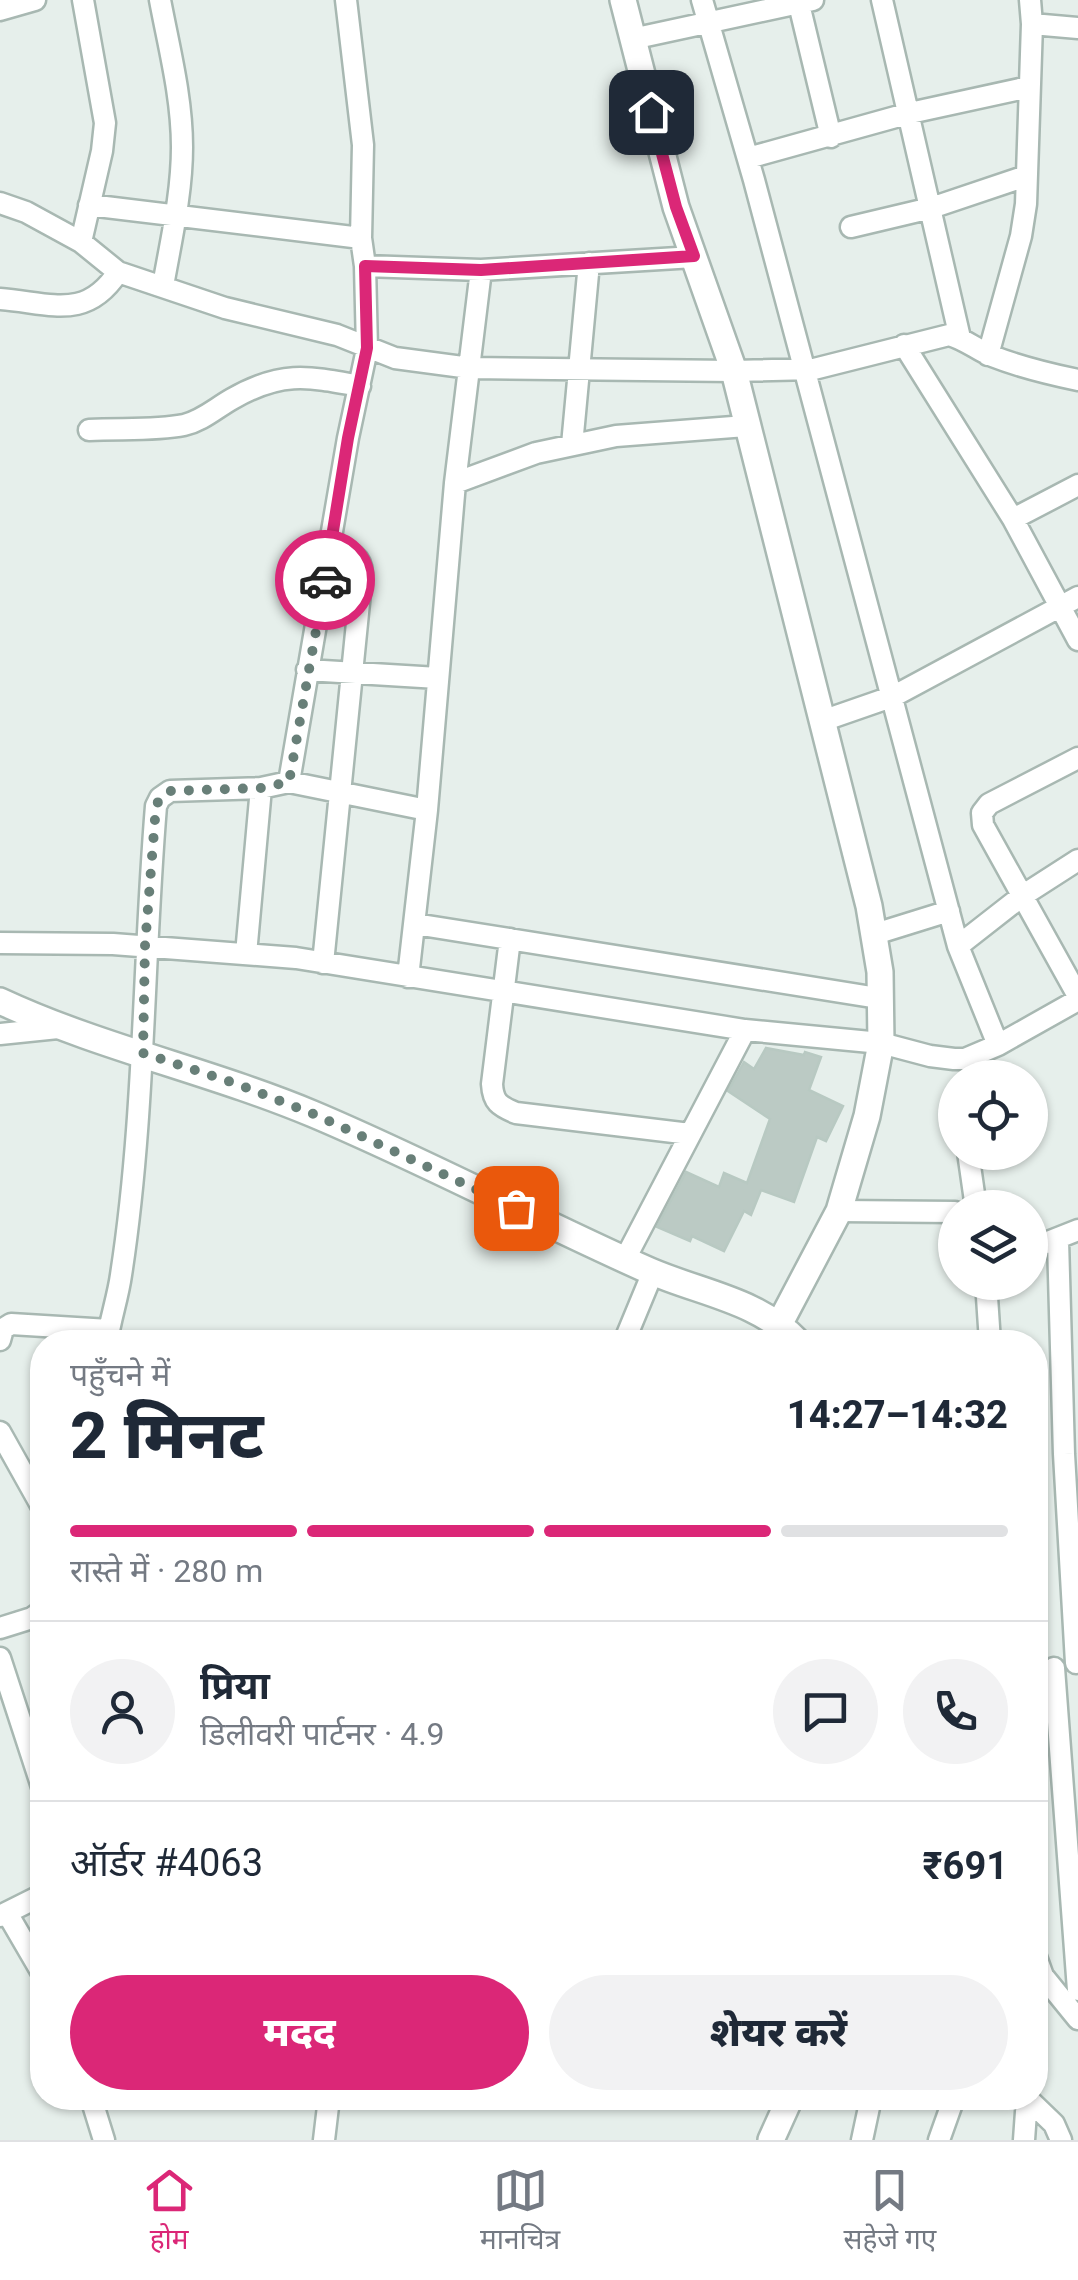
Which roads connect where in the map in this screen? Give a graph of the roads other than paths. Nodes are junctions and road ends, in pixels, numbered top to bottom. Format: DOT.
graph roads {
  1 [pos="34,0"];
  2 [pos="83,0"];
  3 [pos="160,0"];
  4 [pos="346,0"];
  5 [pos="623,0"];
  6 [pos="702,0"];
  7 [pos="882,0"];
  8 [pos="1030,0"];
  9 [pos="803,1"];
  10 [pos="5,6"];
  11 [pos="708,24"];
  12 [pos="1032,24"];
  13 [pos="1078,28"];
  14 [pos="632,39"];
  15 [pos="1029,86"];
  16 [pos="910,114"];
  17 [pos="831,137"];
  18 [pos="748,158"];
  19 [pos="1026,176"];
  20 [pos="0,202"];
  21 [pos="89,204"];
  22 [pos="931,208"];
  23 [pos="175,218"];
  24 [pos="851,227"];
  25 [pos="361,238"];
  26 [pos="80,242"];
  27 [pos="694,256"];
  28 [pos="589,263"];
  29 [pos="365,266"];
  30 [pos="481,270"];
  31 [pos="118,272"];
  32 [pos="163,286"];
  33 [pos="0,299"];
  34 [pos="960,338"];
  35 [pos="904,346"];
  36 [pos="367,348"];
  37 [pos="988,355"];
  38 [pos="470,368"];
  39 [pos="580,370"];
  40 [pos="804,370"];
  41 [pos="734,372"];
  42 [pos="1078,380"];
  43 [pos="360,386"];
  44 [pos="746,426"];
  45 [pos="90,430"];
  46 [pos="572,445"];
  47 [pos="455,482"];
  48 [pos="1078,484"];
  49 [pos="1013,519"];
  50 [pos="332,546"];
  51 [pos="1069,602"];
  52 [pos="1078,640"];
  53 [pos="307,670"];
  54 [pos="352,674"];
  55 [pos="438,678"];
  56 [pos="894,696"];
  57 [pos="822,720"];
  58 [pos="1078,758"];
  59 [pos="289,782"];
  60 [pos="261,788"];
  61 [pos="340,794"];
  62 [pos="427,810"];
  63 [pos="1078,860"];
  64 [pos="1022,896"];
  65 [pos="948,911"];
  66 [pos="414,924"];
  67 [pos="875,934"];
  68 [pos="510,939"];
  69 [pos="0,944"];
  70 [pos="145,946"];
  71 [pos="958,946"];
  72 [pos="246,954"];
  73 [pos="324,962"];
  74 [pos="408,977"];
  75 [pos="504,993"];
  76 [pos="878,998"];
  77 [pos="1078,998"];
  78 [pos="0,1001"];
  79 [pos="58,1028"];
  80 [pos="746,1030"];
  81 [pos="0,1034"];
  82 [pos="881,1043"];
  83 [pos="998,1045"];
  84 [pos="143,1053"];
  85 [pos="939,1060"];
  86 [pos="964,1060"];
  87 [pos="690,1134"];
  88 [pos="838,1211"];
  89 [pos="938,1212"];
  90 [pos="1078,1230"];
  91 [pos="1058,1240"];
  92 [pos="1048,1243"];
  93 [pos="625,1259"];
  94 [pos="653,1272"];
  95 [pos="987,1300"];
  96 [pos="780,1323"];
  97 [pos="60,1330"];
  98 [pos="109,1330"];
  99 [pos="629,1330"];
  100 [pos="787,1330"];
  101 [pos="989,1330"];
  102 [pos="0,1340"];
  103 [pos="0,1432"];
  104 [pos="30,1486"];
  105 [pos="30,1619"];
  106 [pos="0,1628"];
  107 [pos="0,1658"];
  108 [pos="1077,1663"];
  109 [pos="1048,1668"];
  110 [pos="1048,1707"];
  111 [pos="30,1750"];
  112 [pos="30,1901"];
  113 [pos="4,1914"];
  114 [pos="30,1954"];
  115 [pos="1048,1983"];
  116 [pos="1078,1990"];
  117 [pos="1078,2019"];
  118 [pos="95,2110"];
  119 [pos="328,2110"];
  120 [pos="784,2110"];
  121 [pos="869,2110"];
  122 [pos="950,2110"];
  123 [pos="1026,2110"];
  124 [pos="1039,2110"];
  125 [pos="104,2140"];
  126 [pos="324,2140"];
  127 [pos="770,2140"];
  128 [pos="862,2140"];
  129 [pos="939,2140"];
  130 [pos="1024,2140"];
  131 [pos="1060,2140"];
  1 -- 10 [label="street"];
  2 -- 21 [label="street"];
  3 -- 23 [label="street"];
  4 -- 25 [label="street"];
  5 -- 14 [label="street"];
  6 -- 11 [label="street"];
  7 -- 16 [label="street"];
  8 -- 12 [label="street"];
  9 -- 11 [label="street"];
  9 -- 17 [label="street"];
  11 -- 14 [label="street"];
  11 -- 18 [label="street"];
  12 -- 13 [label="street"];
  12 -- 15 [label="street"];
  14 -- 27 [label="street"];
  15 -- 16 [label="street"];
  15 -- 19 [label="street"];
  16 -- 17 [label="street"];
  16 -- 22 [label="street"];
  17 -- 18 [label="street"];
  18 -- 40 [label="street"];
  19 -- 22 [label="street"];
  19 -- 37 [label="street"];
  20 -- 26 [label="street"];
  21 -- 23 [label="street"];
  21 -- 26 [label="street"];
  22 -- 24 [label="street"];
  22 -- 34 [label="street"];
  23 -- 25 [label="street"];
  23 -- 32 [label="street"];
  25 -- 29 [label="street"];
  26 -- 31 [label="street"];
  27 -- 28 [label="street"];
  27 -- 41 [label="street"];
  28 -- 30 [label="street"];
  28 -- 39 [label="street"];
  29 -- 30 [label="street"];
  29 -- 36 [label="street"];
  30 -- 38 [label="street"];
  31 -- 32 [label="street"];
  31 -- 33 [label="street"];
  32 -- 36 [label="street"];
  34 -- 35 [label="street"];
  34 -- 37 [label="street"];
  35 -- 40 [label="street"];
  35 -- 49 [label="street"];
  36 -- 38 [label="street"];
  36 -- 43 [label="street"];
  37 -- 42 [label="street"];
  38 -- 39 [label="street"];
  38 -- 47 [label="street"];
  39 -- 41 [label="street"];
  39 -- 46 [label="street"];
  40 -- 41 [label="street"];
  40 -- 56 [label="street"];
  41 -- 44 [label="street"];
  43 -- 45 [label="street"];
  43 -- 50 [label="street"];
  44 -- 46 [label="street"];
  44 -- 57 [label="street"];
  46 -- 47 [label="street"];
  47 -- 55 [label="street"];
  48 -- 49 [label="street"];
  49 -- 51 [label="street"];
  50 -- 53 [label="street"];
  50 -- 54 [label="street"];
  51 -- 52 [label="street"];
  51 -- 56 [label="street"];
  53 -- 54 [label="street"];
  53 -- 59 [label="street"];
  54 -- 55 [label="street"];
  54 -- 61 [label="street"];
  55 -- 62 [label="street"];
  56 -- 57 [label="street"];
  56 -- 65 [label="street"];
  57 -- 67 [label="street"];
  58 -- 64 [label="street"];
  59 -- 60 [label="street"];
  59 -- 61 [label="street"];
  60 -- 70 [label="street"];
  60 -- 72 [label="street"];
  61 -- 62 [label="street"];
  61 -- 73 [label="street"];
  62 -- 66 [label="street"];
  63 -- 64 [label="street"];
  64 -- 71 [label="street"];
  64 -- 77 [label="street"];
  65 -- 67 [label="street"];
  65 -- 71 [label="street"];
  66 -- 68 [label="street"];
  66 -- 74 [label="street"];
  67 -- 76 [label="street"];
  68 -- 75 [label="street"];
  68 -- 76 [label="street"];
  69 -- 70 [label="street"];
  70 -- 72 [label="street"];
  70 -- 84 [label="street"];
  71 -- 83 [label="street"];
  72 -- 73 [label="street"];
  73 -- 74 [label="street"];
  74 -- 75 [label="street"];
  75 -- 80 [label="street"];
  75 -- 87 [label="street"];
  76 -- 82 [label="street"];
  77 -- 83 [label="street"];
  78 -- 79 [label="street"];
  79 -- 81 [label="street"];
  79 -- 84 [label="street"];
  80 -- 82 [label="street"];
  80 -- 87 [label="street"];
  82 -- 85 [label="street"];
  82 -- 88 [label="street"];
  83 -- 86 [label="street"];
  84 -- 93 [label="street"];
  84 -- 98 [label="street"];
  87 -- 93 [label="street"];
  88 -- 89 [label="street"];
  88 -- 96 [label="street"];
  90 -- 91 [label="street"];
  91 -- 92 [label="street"];
  91 -- 108 [label="street"];
  93 -- 94 [label="street"];
  94 -- 96 [label="street"];
  94 -- 99 [label="street"];
  95 -- 101 [label="street"];
  96 -- 100 [label="street"];
  97 -- 102 [label="street"];
  103 -- 104 [label="street"];
  105 -- 106 [label="street"];
  107 -- 111 [label="street"];
  108 -- 109 [label="street"];
  110 -- 116 [label="street"];
  112 -- 113 [label="street"];
  113 -- 114 [label="street"];
  115 -- 117 [label="street"];
  118 -- 125 [label="street"];
  119 -- 126 [label="street"];
  120 -- 127 [label="street"];
  121 -- 128 [label="street"];
  122 -- 129 [label="street"];
  123 -- 130 [label="street"];
  124 -- 131 [label="street"];
}
